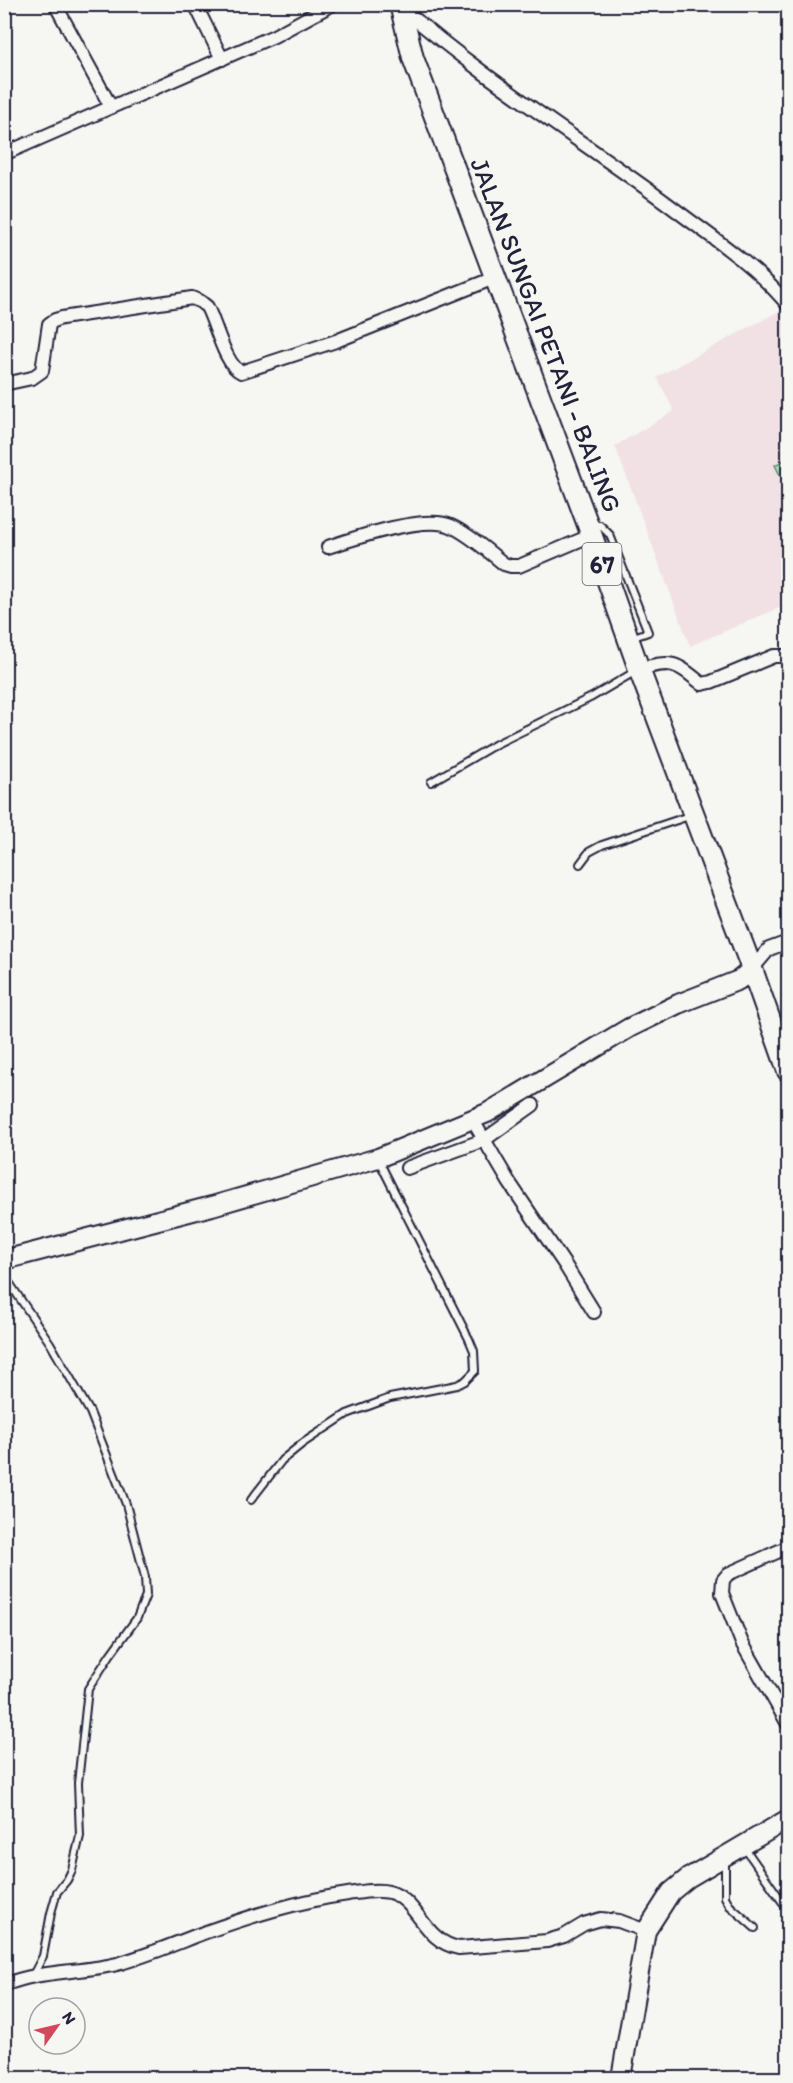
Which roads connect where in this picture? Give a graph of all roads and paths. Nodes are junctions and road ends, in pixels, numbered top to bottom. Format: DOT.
graph roads {
  1 [pos="55,4"];
  2 [pos="195,4"];
  3 [pos="332,5"];
  4 [pos="396,5"];
  5 [pos="222,59"];
  6 [pos="111,107"];
  7 [pos="4,154"];
  8 [pos="495,278"];
  9 [pos="789,305"];
  10 [pos="4,384"];
  11 [pos="590,530"];
  12 [pos="328,547"];
  13 [pos="789,656"];
  14 [pos="639,669"];
  15 [pos="431,782"];
  16 [pos="692,814"];
  17 [pos="580,864"];
  18 [pos="789,942"];
  19 [pos="752,969"];
  20 [pos="789,1071"];
  21 [pos="533,1105"];
  22 [pos="471,1119"];
  23 [pos="484,1140"];
  24 [pos="378,1158"];
  25 [pos="407,1168"];
  26 [pos="4,1260"];
  27 [pos="4,1275"];
  28 [pos="594,1312"];
  29 [pos="251,1500"];
  30 [pos="789,1547"];
  31 [pos="789,1724"];
  32 [pos="789,1818"];
  33 [pos="744,1846"];
  34 [pos="725,1858"];
  35 [pos="789,1910"];
  36 [pos="755,1928"];
  37 [pos="646,1931"];
  38 [pos="31,1977"];
  39 [pos="4,1985"];
  40 [pos="621,2079"];
  1 -- 6 [label="street"];
  2 -- 5 [label="street"];
  3 -- 5 [label="street"];
  4 -- 8 [label="main road, JALAN SUNGAI PETANI - BALING / 67"];
  4 -- 9 [label="street"];
  5 -- 6 [label="street"];
  6 -- 7 [label="street"];
  8 -- 10 [label="street"];
  8 -- 11 [label="main road, JALAN SUNGAI PETANI - BALING / 67"];
  11 -- 12 [label="street"];
  11 -- 14 [label="main road, JALAN SUNGAI PETANI - BALING / 67"];
  13 -- 14 [label="street"];
  14 -- 15 [label="lane"];
  14 -- 16 [label="main road, JALAN SUNGAI PETANI - BALING / 67"];
  16 -- 17 [label="lane"];
  16 -- 19 [label="main road, JALAN SUNGAI PETANI - BALING / 67"];
  18 -- 19 [label="street"];
  19 -- 20 [label="main road, JALAN SUNGAI PETANI - BALING / 67"];
  19 -- 22 [label="street"];
  21 -- 23 [label="street"];
  22 -- 23 [label="street"];
  22 -- 24 [label="street"];
  23 -- 25 [label="street"];
  23 -- 28 [label="street"];
  24 -- 26 [label="street"];
  24 -- 29 [label="lane"];
  27 -- 38 [label="lane"];
  30 -- 31 [label="street"];
  32 -- 33 [label="street"];
  33 -- 34 [label="street"];
  33 -- 35 [label="lane"];
  34 -- 36 [label="lane"];
  34 -- 37 [label="street"];
  37 -- 38 [label="street"];
  37 -- 40 [label="street"];
  38 -- 39 [label="street"];
}
